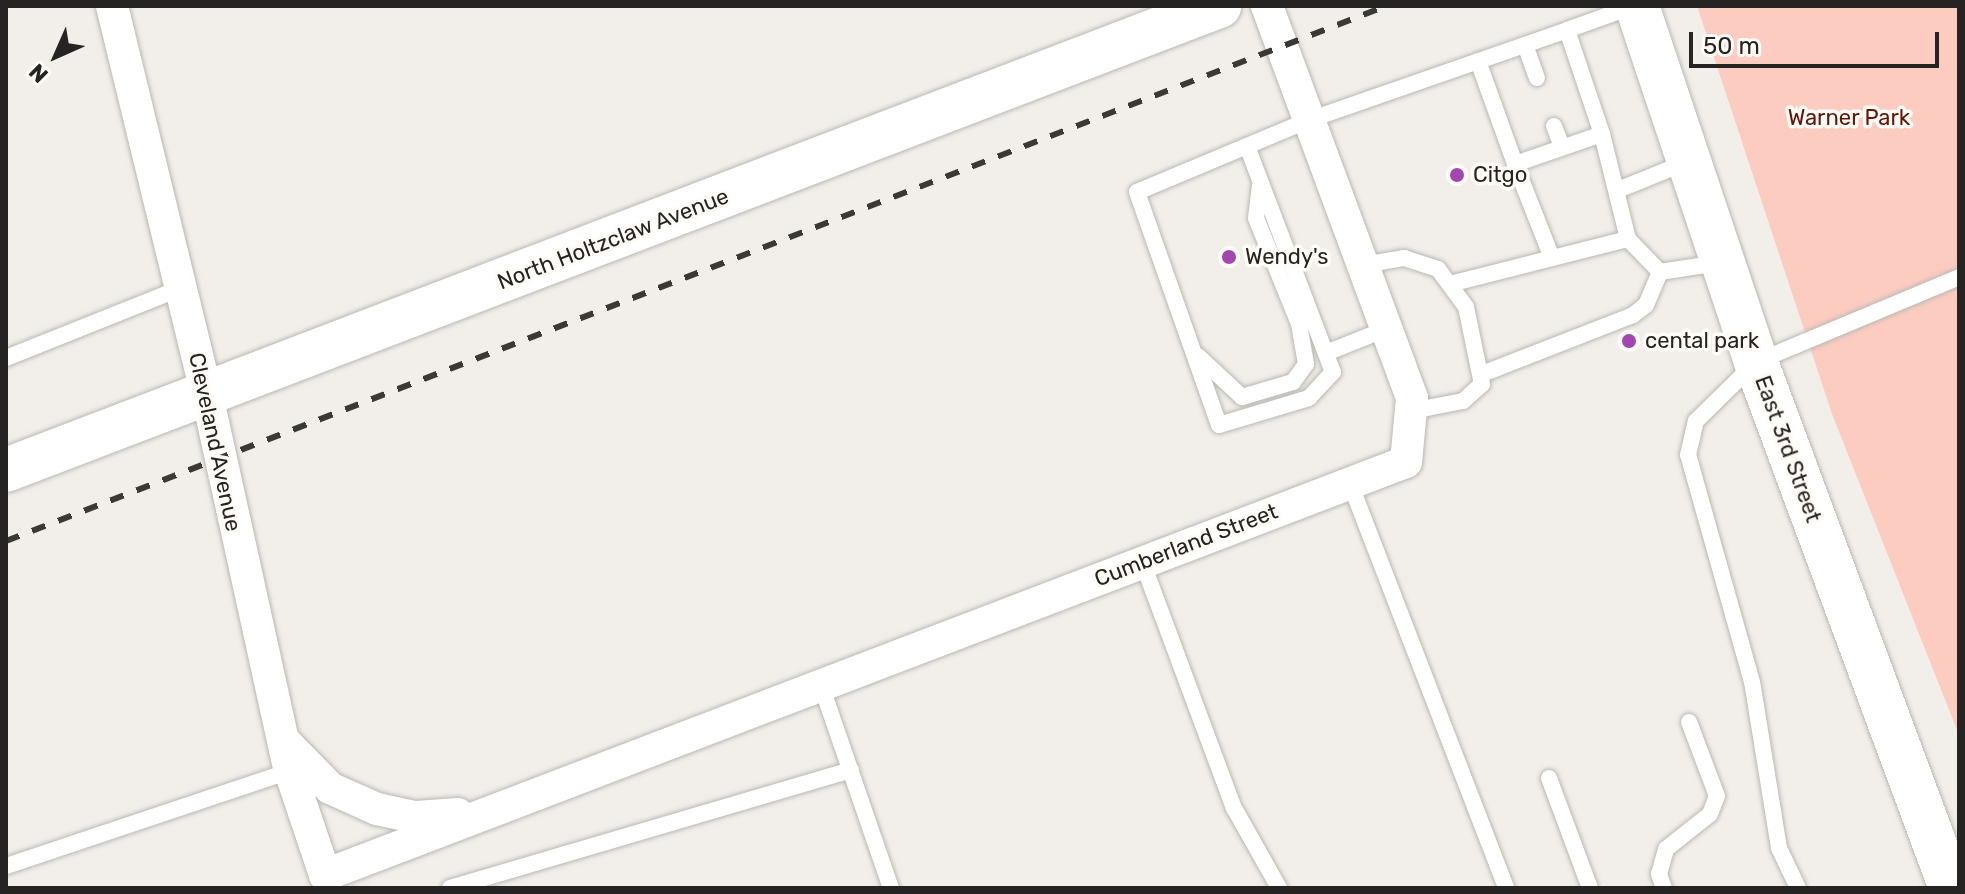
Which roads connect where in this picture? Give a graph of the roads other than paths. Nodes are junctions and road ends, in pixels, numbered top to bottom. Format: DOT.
graph roads {
  1 [pos="112,6"];
  2 [pos="1219,6"];
  3 [pos="1267,6"];
  4 [pos="1636,6"];
  5 [pos="1567,30"];
  6 [pos="1525,45"];
  7 [pos="1478,61"];
  8 [pos="1537,78"];
  9 [pos="1309,120"];
  10 [pos="1554,126"];
  11 [pos="1602,134"];
  12 [pos="1247,146"];
  13 [pos="1562,147"];
  14 [pos="1689,161"];
  15 [pos="1515,164"];
  16 [pos="1260,181"];
  17 [pos="1618,190"];
  18 [pos="1628,239"];
  19 [pos="1552,258"];
  20 [pos="1723,262"];
  21 [pos="1363,265"];
  22 [pos="1660,272"];
  23 [pos="1959,277"];
  24 [pos="1450,284"];
  25 [pos="181,288"];
  26 [pos="1386,329"];
  27 [pos="1191,349"];
  28 [pos="1326,353"];
  29 [pos="6,358"];
  30 [pos="1756,362"];
  31 [pos="1482,374"];
  32 [pos="207,395"];
  33 [pos="1411,411"];
  34 [pos="6,470"];
  35 [pos="1350,483"];
  36 [pos="1142,561"];
  37 [pos="821,685"];
  38 [pos="1689,722"];
  39 [pos="282,738"];
  40 [pos="851,770"];
  41 [pos="290,771"];
  42 [pos="1549,778"];
  43 [pos="515,802"];
  44 [pos="6,866"];
  45 [pos="327,881"];
  46 [pos="1954,887"];
  47 [pos="450,888"];
  48 [pos="891,888"];
  49 [pos="1279,888"];
  50 [pos="1506,888"];
  51 [pos="1590,888"];
  52 [pos="1664,888"];
  53 [pos="1798,888"];
  1 -- 25 [label="street, Cleveland Avenue"];
  2 -- 32 [label="main road, North Holtzclaw Avenue"];
  3 -- 9 [label="street, Cumberland Street"];
  4 -- 5 [label="lane"];
  4 -- 14 [label="main road, East 3rd Street"];
  5 -- 6 [label="lane"];
  5 -- 11 [label="lane"];
  6 -- 7 [label="lane"];
  6 -- 8 [label="lane"];
  7 -- 9 [label="lane"];
  7 -- 15 [label="lane"];
  9 -- 12 [label="lane"];
  9 -- 21 [label="street, Cumberland Street"];
  10 -- 13 [label="lane"];
  11 -- 13 [label="lane"];
  11 -- 17 [label="lane"];
  12 -- 16 [label="lane"];
  12 -- 27 [label="lane"];
  13 -- 15 [label="lane"];
  14 -- 17 [label="lane"];
  14 -- 20 [label="main road, East 3rd Street"];
  15 -- 19 [label="lane"];
  16 -- 27 [label="lane"];
  16 -- 28 [label="lane"];
  17 -- 18 [label="lane"];
  18 -- 19 [label="lane"];
  18 -- 22 [label="lane"];
  19 -- 24 [label="lane"];
  20 -- 22 [label="lane"];
  20 -- 30 [label="main road, East 3rd Street"];
  21 -- 24 [label="lane"];
  21 -- 26 [label="street, Cumberland Street"];
  22 -- 31 [label="lane"];
  23 -- 30 [label="lane"];
  24 -- 31 [label="lane"];
  25 -- 29 [label="lane"];
  25 -- 32 [label="street, Cleveland Avenue"];
  26 -- 28 [label="lane"];
  26 -- 33 [label="street, Cumberland Street"];
  27 -- 28 [label="lane"];
  30 -- 46 [label="main road, East 3rd Street"];
  30 -- 53 [label="lane"];
  31 -- 33 [label="lane"];
  32 -- 34 [label="main road, North Holtzclaw Avenue"];
  32 -- 39 [label="street, Cleveland Avenue"];
  33 -- 35 [label="street, Cumberland Street"];
  35 -- 36 [label="street, Cumberland Street"];
  35 -- 50 [label="lane"];
  36 -- 37 [label="street, Cumberland Street"];
  36 -- 49 [label="lane"];
  37 -- 40 [label="lane"];
  37 -- 43 [label="street, Cumberland Street"];
  38 -- 52 [label="lane"];
  39 -- 41 [label="street, Cleveland Avenue"];
  39 -- 43 [label="street, Cumberland Street"];
  40 -- 47 [label="lane"];
  40 -- 48 [label="lane"];
  41 -- 44 [label="lane"];
  41 -- 45 [label="street, Cleveland Avenue"];
  42 -- 51 [label="lane"];
  43 -- 45 [label="street, Cumberland Street"];
}
